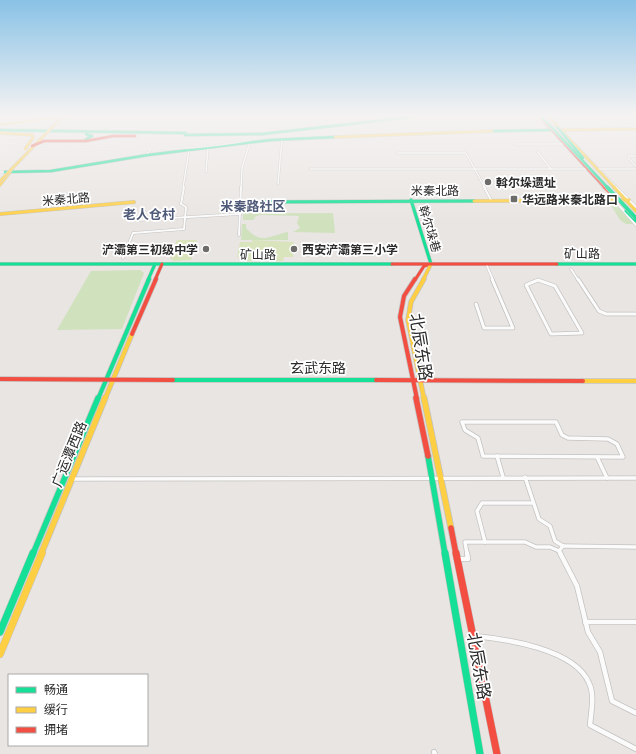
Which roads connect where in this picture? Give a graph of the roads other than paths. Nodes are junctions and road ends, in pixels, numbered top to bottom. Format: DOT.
graph roads {
  1 [pos="23,151"];
  2 [pos="27,151"];
  3 [pos="150,151"];
  4 [pos="179,151"];
  5 [pos="189,151"];
  6 [pos="208,151"];
  7 [pos="247,151"];
  8 [pos="281,151"];
  9 [pos="537,151"];
  10 [pos="570,151"];
  11 [pos="574,151"];
  12 [pos="578,151"];
  13 [pos="579,151"];
  14 [pos="397,153"];
  15 [pos="146,155"];
  16 [pos="636,156"];
  17 [pos="583,160"];
  18 [pos="636,166"];
  19 [pos="310,169"];
  20 [pos="551,169"];
  21 [pos="588,169"];
  22 [pos="597,169"];
  23 [pos="636,169"];
  24 [pos="475,170"];
  25 [pos="2,172"];
  26 [pos="11,172"];
  27 [pos="206,172"];
  28 [pos="0,176"];
  29 [pos="0,181"];
  30 [pos="278,184"];
  31 [pos="0,185"];
  32 [pos="411,200"];
  33 [pos="491,200"];
  34 [pos="616,200"];
  35 [pos="628,200"];
  36 [pos="134,202"];
  37 [pos="241,202"];
  38 [pos="636,207"];
  39 [pos="636,210"];
  40 [pos="0,214"];
  41 [pos="240,214"];
  42 [pos="636,214"];
  43 [pos="186,217"];
  44 [pos="636,218"];
  45 [pos="138,220"];
  46 [pos="636,221"];
  47 [pos="636,224"];
  48 [pos="239,235"];
  49 [pos="124,258"];
  50 [pos="155,265"];
  51 [pos="162,265"];
  52 [pos="431,265"];
  53 [pos="636,265"];
  54 [pos="0,266"];
  55 [pos="424,266"];
  56 [pos="487,266"];
  57 [pos="572,269"];
  58 [pos="476,304"];
  59 [pos="636,314"];
  60 [pos="582,333"];
  61 [pos="0,379"];
  62 [pos="110,379"];
  63 [pos="636,380"];
  64 [pos="412,381"];
  65 [pos="420,381"];
  66 [pos="497,456"];
  67 [pos="597,457"];
  68 [pos="441,477"];
  69 [pos="504,477"];
  70 [pos="525,477"];
  71 [pos="432,478"];
  72 [pos="607,478"];
  73 [pos="636,478"];
  74 [pos="72,479"];
  75 [pos="533,503"];
  76 [pos="486,542"];
  77 [pos="555,542"];
  78 [pos="563,546"];
  79 [pos="636,546"];
  80 [pos="550,547"];
  81 [pos="559,551"];
  82 [pos="456,559"];
  83 [pos="586,622"];
  84 [pos="636,622"];
  85 [pos="0,632"];
  86 [pos="472,636"];
  87 [pos="0,654"];
  88 [pos="636,713"];
  89 [pos="636,749"];
  90 [pos="480,754"];
  91 [pos="497,754"];
  1 -- 28 [label="main road"];
  2 -- 29 [label="main road, bridge"];
  3 -- 15 [label="street"];
  4 -- 15 [label="main road"];
  5 -- 43 [label="street"];
  6 -- 27 [label="street"];
  7 -- 37 [label="street"];
  8 -- 30 [label="street"];
  9 -- 20 [label="street"];
  10 -- 21 [label="main road"];
  11 -- 17 [label="main road, bridge"];
  12 -- 22 [label="main road"];
  13 -- 17 [label="main road, bridge"];
  14 -- 24 [label="street"];
  15 -- 26 [label="main road"];
  16 -- 18 [label="street"];
  17 -- 42 [label="main road, bridge"];
  17 -- 44 [label="main road, bridge"];
  19 -- 24 [label="street"];
  20 -- 21 [label="street"];
  20 -- 24 [label="street"];
  21 -- 34 [label="main road"];
  22 -- 23 [label="street"];
  22 -- 35 [label="main road"];
  24 -- 33 [label="street"];
  25 -- 26 [label="main road"];
  26 -- 31 [label="main road"];
  32 -- 33 [label="main road, 米秦北路"];
  32 -- 37 [label="main road, 米秦北路"];
  32 -- 52 [label="main road, 幹尔垛巷"];
  33 -- 34 [label="main road, 米秦北路"];
  34 -- 35 [label="main road, 米秦北路"];
  34 -- 46 [label="main road"];
  34 -- 47 [label="street"];
  35 -- 38 [label="street"];
  35 -- 39 [label="main road"];
  36 -- 40 [label="main road, 米秦北路"];
  37 -- 41 [label="street"];
  41 -- 43 [label="street"];
  41 -- 48 [label="street"];
  43 -- 45 [label="street"];
  43 -- 49 [label="street"];
  50 -- 51 [label="main road, 矿山路"];
  50 -- 54 [label="main road, 矿山路"];
  50 -- 62 [label="main road, 广运潭西路"];
  51 -- 52 [label="main road, 矿山路"];
  51 -- 55 [label="main road, 矿山路"];
  51 -- 62 [label="main road, 广运潭西路"];
  52 -- 53 [label="main road, 矿山路"];
  52 -- 55 [label="main road"];
  52 -- 56 [label="main road, 矿山路"];
  52 -- 65 [label="main road, 北辰东路"];
  53 -- 56 [label="main road, 矿山路"];
  55 -- 64 [label="main road, 北辰东路"];
  56 -- 58 [label="street"];
  57 -- 59 [label="street"];
  60 -- 60 [label="street"];
  61 -- 62 [label="main road, 玄武东路"];
  62 -- 64 [label="main road, 玄武东路"];
  62 -- 74 [label="main road, 广运潭西路"];
  62 -- 85 [label="main road, 广运潭西路"];
  63 -- 65 [label="main road, 玄武东路"];
  64 -- 65 [label="main road, 玄武东路"];
  64 -- 71 [label="main road, 北辰东路"];
  65 -- 68 [label="main road, 北辰东路"];
  66 -- 67 [label="street"];
  66 -- 67 [label="street"];
  66 -- 69 [label="street"];
  67 -- 72 [label="street"];
  68 -- 69 [label="street"];
  68 -- 71 [label="street"];
  68 -- 82 [label="main road, 北辰东路"];
  69 -- 70 [label="street"];
  70 -- 72 [label="street"];
  70 -- 75 [label="street"];
  71 -- 74 [label="street"];
  71 -- 90 [label="main road, 北辰东路"];
  72 -- 73 [label="street"];
  74 -- 87 [label="main road, 广运潭西路"];
  75 -- 76 [label="street"];
  75 -- 77 [label="street"];
  76 -- 80 [label="street"];
  76 -- 82 [label="street"];
  77 -- 78 [label="street"];
  77 -- 80 [label="street"];
  78 -- 79 [label="street"];
  78 -- 81 [label="street"];
  80 -- 81 [label="street"];
  81 -- 83 [label="street"];
  82 -- 86 [label="main road, 北辰东路"];
  83 -- 84 [label="street"];
  83 -- 88 [label="street"];
  86 -- 89 [label="street"];
  86 -- 91 [label="main road, 北辰东路"];
}
